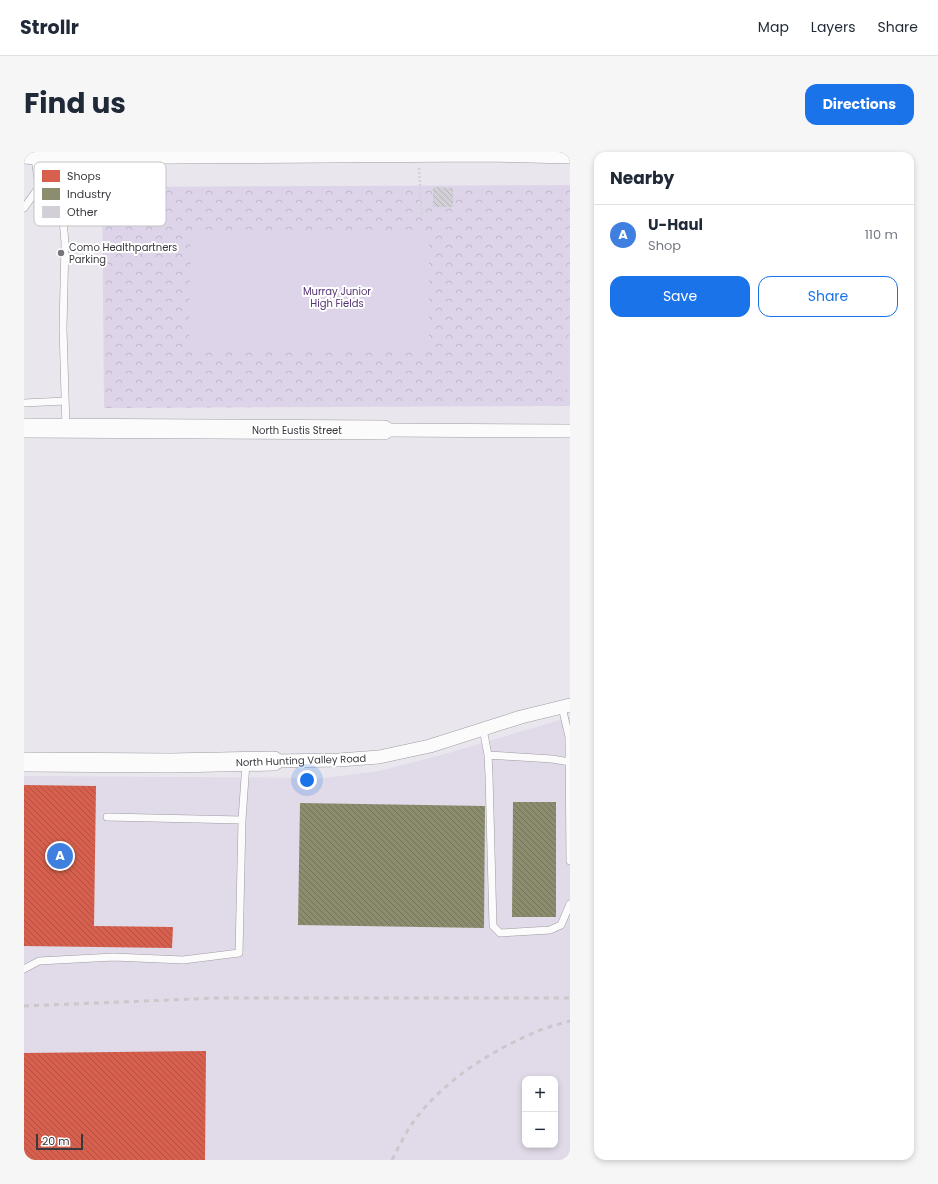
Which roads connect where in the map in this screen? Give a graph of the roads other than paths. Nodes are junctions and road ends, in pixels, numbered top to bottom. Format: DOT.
graph roads {
  1 [pos="346,154"];
  2 [pos="484,154"];
  3 [pos="126,155"];
  4 [pos="30,157"];
  5 [pos="570,157"];
  6 [pos="34,170"];
  7 [pos="34,194"];
  8 [pos="24,208"];
  9 [pos="64,226"];
  10 [pos="65,401"];
  11 [pos="24,403"];
  12 [pos="24,428"];
  13 [pos="66,428"];
  14 [pos="384,430"];
  15 [pos="570,431"];
  16 [pos="566,706"];
  17 [pos="483,729"];
  18 [pos="488,755"];
  19 [pos="274,761"];
  20 [pos="24,762"];
  21 [pos="246,762"];
  22 [pos="569,762"];
  23 [pos="107,817"];
  24 [pos="242,820"];
  25 [pos="570,861"];
  26 [pos="570,904"];
  27 [pos="24,969"];
  1 -- 2 [label="street"];
  1 -- 3 [label="street"];
  2 -- 5 [label="street"];
  3 -- 4 [label="street"];
  4 -- 6 [label="lane"];
  7 -- 8 [label="lane"];
  9 -- 10 [label="lane"];
  10 -- 11 [label="lane"];
  10 -- 13 [label="lane"];
  12 -- 13 [label="main road, North Eustis Street"];
  13 -- 14 [label="main road, North Eustis Street"];
  14 -- 15 [label="street, North Eustis Street"];
  16 -- 17 [label="street, North Hunting Valley Road"];
  16 -- 22 [label="lane"];
  17 -- 18 [label="lane"];
  17 -- 19 [label="street, North Hunting Valley Road"];
  18 -- 22 [label="lane"];
  18 -- 26 [label="lane"];
  19 -- 21 [label="main road, North Hunting Valley Road"];
  20 -- 21 [label="main road, North Hunting Valley Road"];
  21 -- 24 [label="lane"];
  22 -- 25 [label="lane"];
  23 -- 24 [label="lane"];
  24 -- 27 [label="lane"];
}
